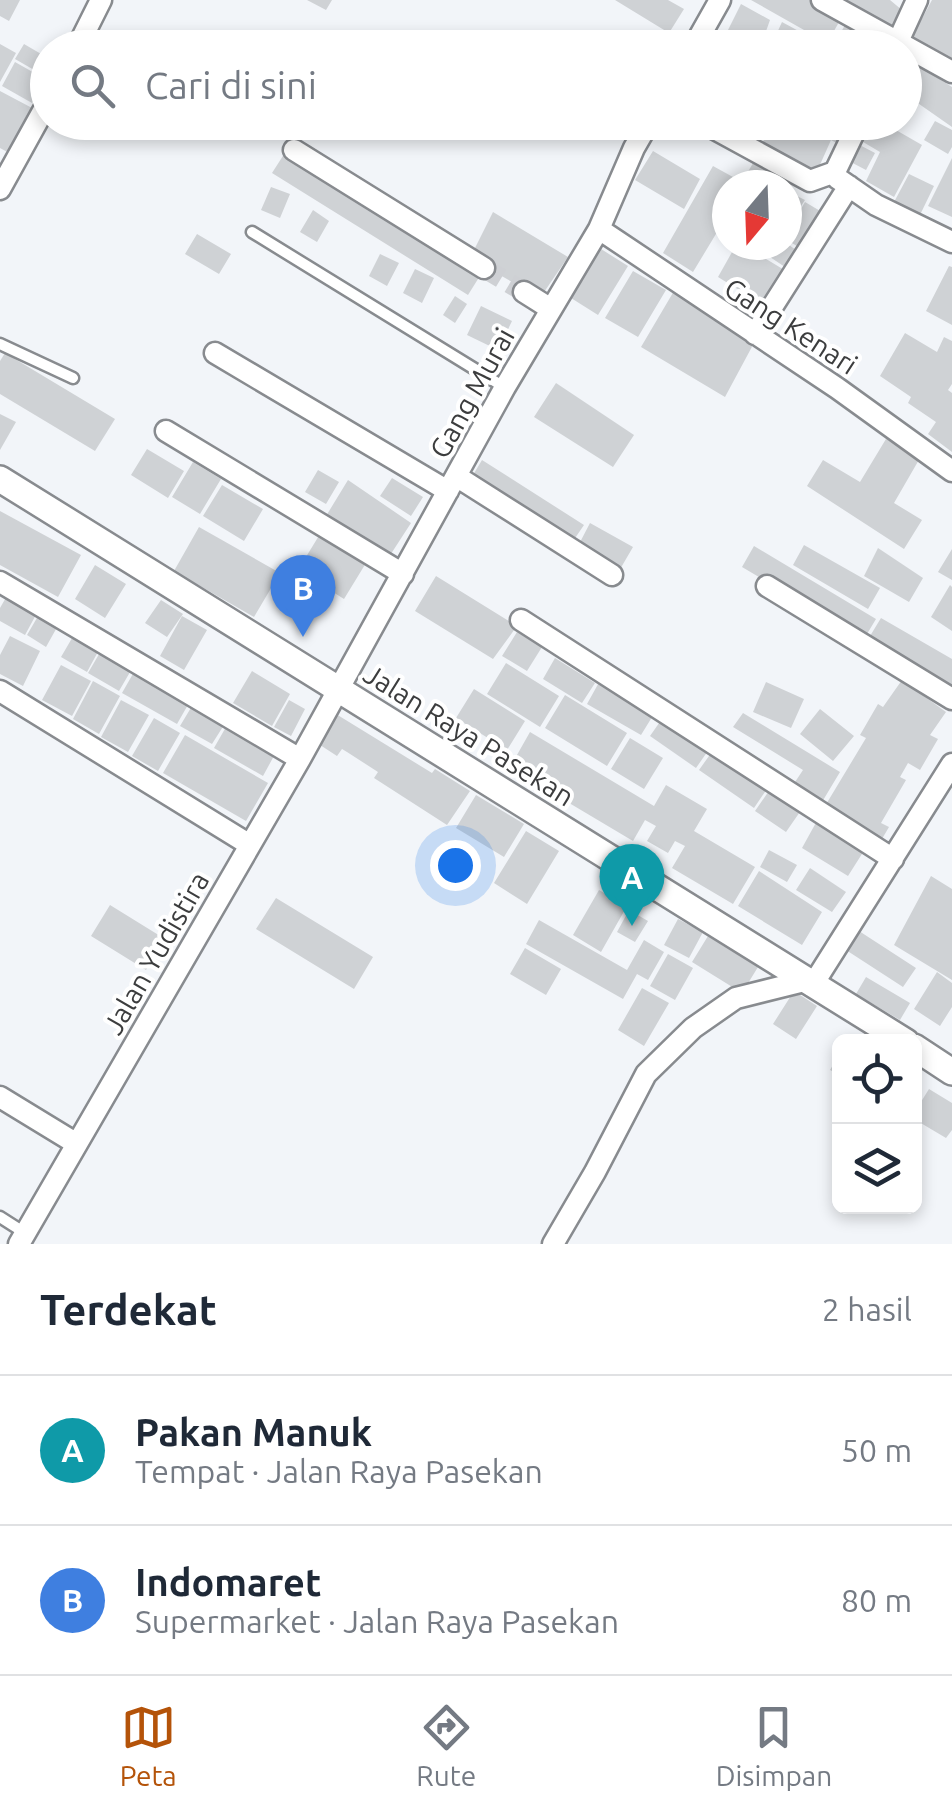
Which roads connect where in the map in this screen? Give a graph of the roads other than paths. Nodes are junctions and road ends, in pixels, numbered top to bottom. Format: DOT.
graph roads {
  1 [pos="101,0"];
  2 [pos="720,0"];
  3 [pos="822,0"];
  4 [pos="917,0"];
  5 [pos="86,30"];
  6 [pos="703,30"];
  7 [pos="873,30"];
  8 [pos="903,30"];
  9 [pos="922,57"];
  10 [pos="952,72"];
  11 [pos="30,135"];
  12 [pos="639,140"];
  13 [pos="735,140"];
  14 [pos="854,140"];
  15 [pos="294,150"];
  16 [pos="842,179"];
  17 [pos="0,189"];
  18 [pos="599,228"];
  19 [pos="252,232"];
  20 [pos="952,242"];
  21 [pos="484,268"];
  22 [pos="524,292"];
  23 [pos="551,309"];
  24 [pos="756,334"];
  25 [pos="0,344"];
  26 [pos="215,353"];
  27 [pos="73,378"];
  28 [pos="505,388"];
  29 [pos="166,431"];
  30 [pos="952,471"];
  31 [pos="0,479"];
  32 [pos="452,483"];
  33 [pos="403,574"];
  34 [pos="612,575"];
  35 [pos="0,582"];
  36 [pos="767,586"];
  37 [pos="521,620"];
  38 [pos="0,690"];
  39 [pos="339,690"];
  40 [pos="952,698"];
  41 [pos="300,759"];
  42 [pos="952,764"];
  43 [pos="250,845"];
  44 [pos="892,858"];
  45 [pos="808,983"];
  46 [pos="893,1034"];
  47 [pos="922,1052"];
  48 [pos="952,1072"];
  49 [pos="0,1097"];
  50 [pos="77,1144"];
  51 [pos="0,1217"];
  52 [pos="22,1238"];
  53 [pos="553,1244"];
  1 -- 5 [label="street"];
  2 -- 6 [label="street"];
  3 -- 7 [label="street"];
  4 -- 8 [label="street"];
  9 -- 10 [label="street"];
  11 -- 17 [label="street"];
  12 -- 18 [label="street, Gang Murai"];
  13 -- 16 [label="street"];
  14 -- 16 [label="street"];
  15 -- 21 [label="street"];
  16 -- 20 [label="street"];
  16 -- 24 [label="street"];
  18 -- 23 [label="street, Gang Murai"];
  18 -- 24 [label="street, Gang Kenari"];
  19 -- 28 [label="lane"];
  22 -- 23 [label="street"];
  23 -- 28 [label="street, Gang Murai"];
  24 -- 30 [label="street, Gang Kenari"];
  25 -- 27 [label="lane"];
  26 -- 32 [label="street"];
  28 -- 32 [label="street, Gang Murai"];
  29 -- 33 [label="street"];
  31 -- 39 [label="street, Jalan Raya Pasekan"];
  32 -- 33 [label="street, Gang Murai"];
  32 -- 34 [label="street"];
  33 -- 39 [label="street, Gang Murai"];
  35 -- 41 [label="street"];
  36 -- 40 [label="street"];
  37 -- 44 [label="street"];
  38 -- 43 [label="street"];
  39 -- 41 [label="street, Jalan Yudistira"];
  39 -- 45 [label="street, Jalan Raya Pasekan"];
  41 -- 43 [label="street, Jalan Yudistira"];
  42 -- 44 [label="street"];
  43 -- 50 [label="street, Jalan Yudistira"];
  44 -- 45 [label="street"];
  45 -- 46 [label="street, Jalan Raya Pasekan"];
  45 -- 53 [label="street"];
  47 -- 48 [label="street"];
  49 -- 50 [label="street"];
  50 -- 52 [label="street, Jalan Yudistira"];
  51 -- 52 [label="lane"];
}
